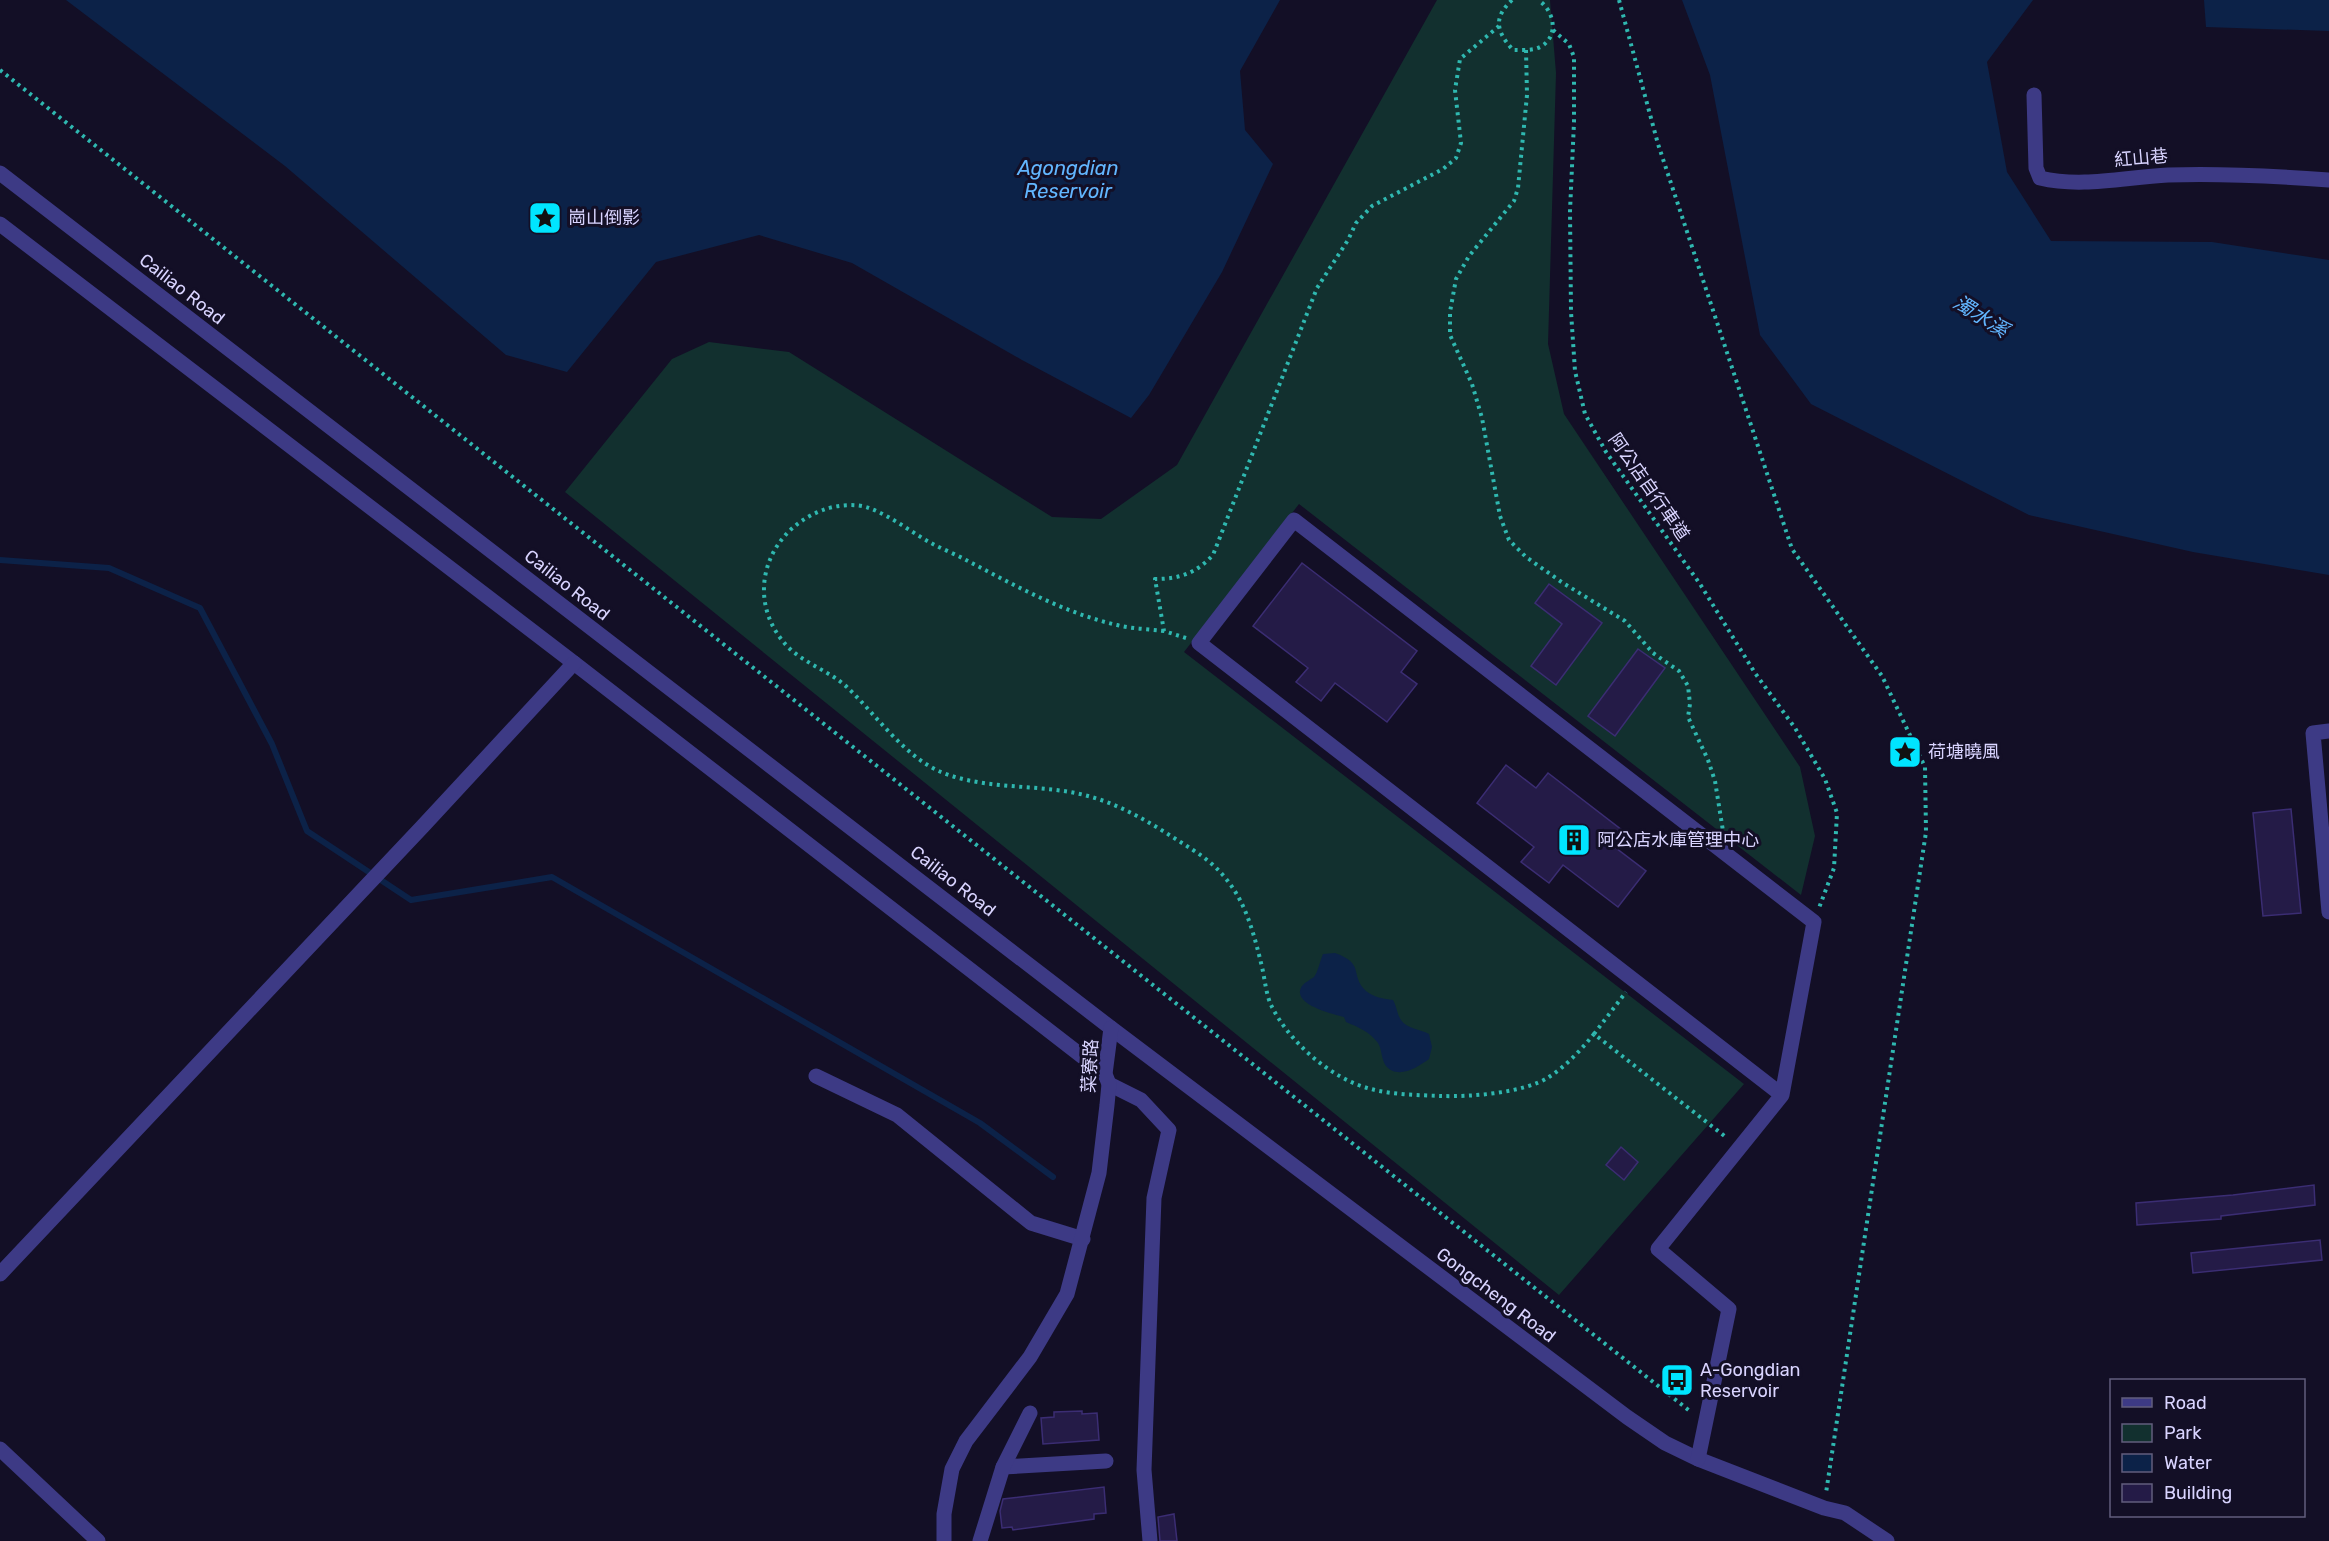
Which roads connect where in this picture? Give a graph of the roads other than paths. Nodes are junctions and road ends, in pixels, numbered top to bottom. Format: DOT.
graph roads {
  1 [pos="2034,95"];
  2 [pos="0,172"];
  3 [pos="2329,180"];
  4 [pos="0,224"];
  5 [pos="574,663"];
  6 [pos="2329,731"];
  7 [pos="2329,912"];
  8 [pos="1111,1028"];
  9 [pos="816,1076"];
  10 [pos="1107,1079"];
  11 [pos="1782,1095"];
  12 [pos="1083,1239"];
  13 [pos="0,1274"];
  14 [pos="1030,1413"];
  15 [pos="0,1449"];
  16 [pos="1698,1459"];
  17 [pos="1106,1461"];
  18 [pos="1003,1467"];
  19 [pos="98,1541"];
  20 [pos="944,1541"];
  21 [pos="980,1541"];
  22 [pos="1150,1541"];
  23 [pos="1887,1541"];
  1 -- 3 [label="street, 紅山巷"];
  2 -- 8 [label="street, Cailiao Road"];
  4 -- 5 [label="street"];
  5 -- 10 [label="street"];
  5 -- 13 [label="street"];
  6 -- 7 [label="street"];
  8 -- 10 [label="street, 菜寮路"];
  8 -- 16 [label="street, Gongcheng Road"];
  9 -- 12 [label="street"];
  10 -- 12 [label="street, 菜寮路"];
  10 -- 22 [label="street"];
  11 -- 11 [label="street"];
  11 -- 16 [label="street"];
  12 -- 20 [label="street, 菜寮路"];
  14 -- 18 [label="street"];
  15 -- 19 [label="street"];
  16 -- 23 [label="street, Gongcheng Road"];
  17 -- 18 [label="street"];
  18 -- 21 [label="street"];
}
